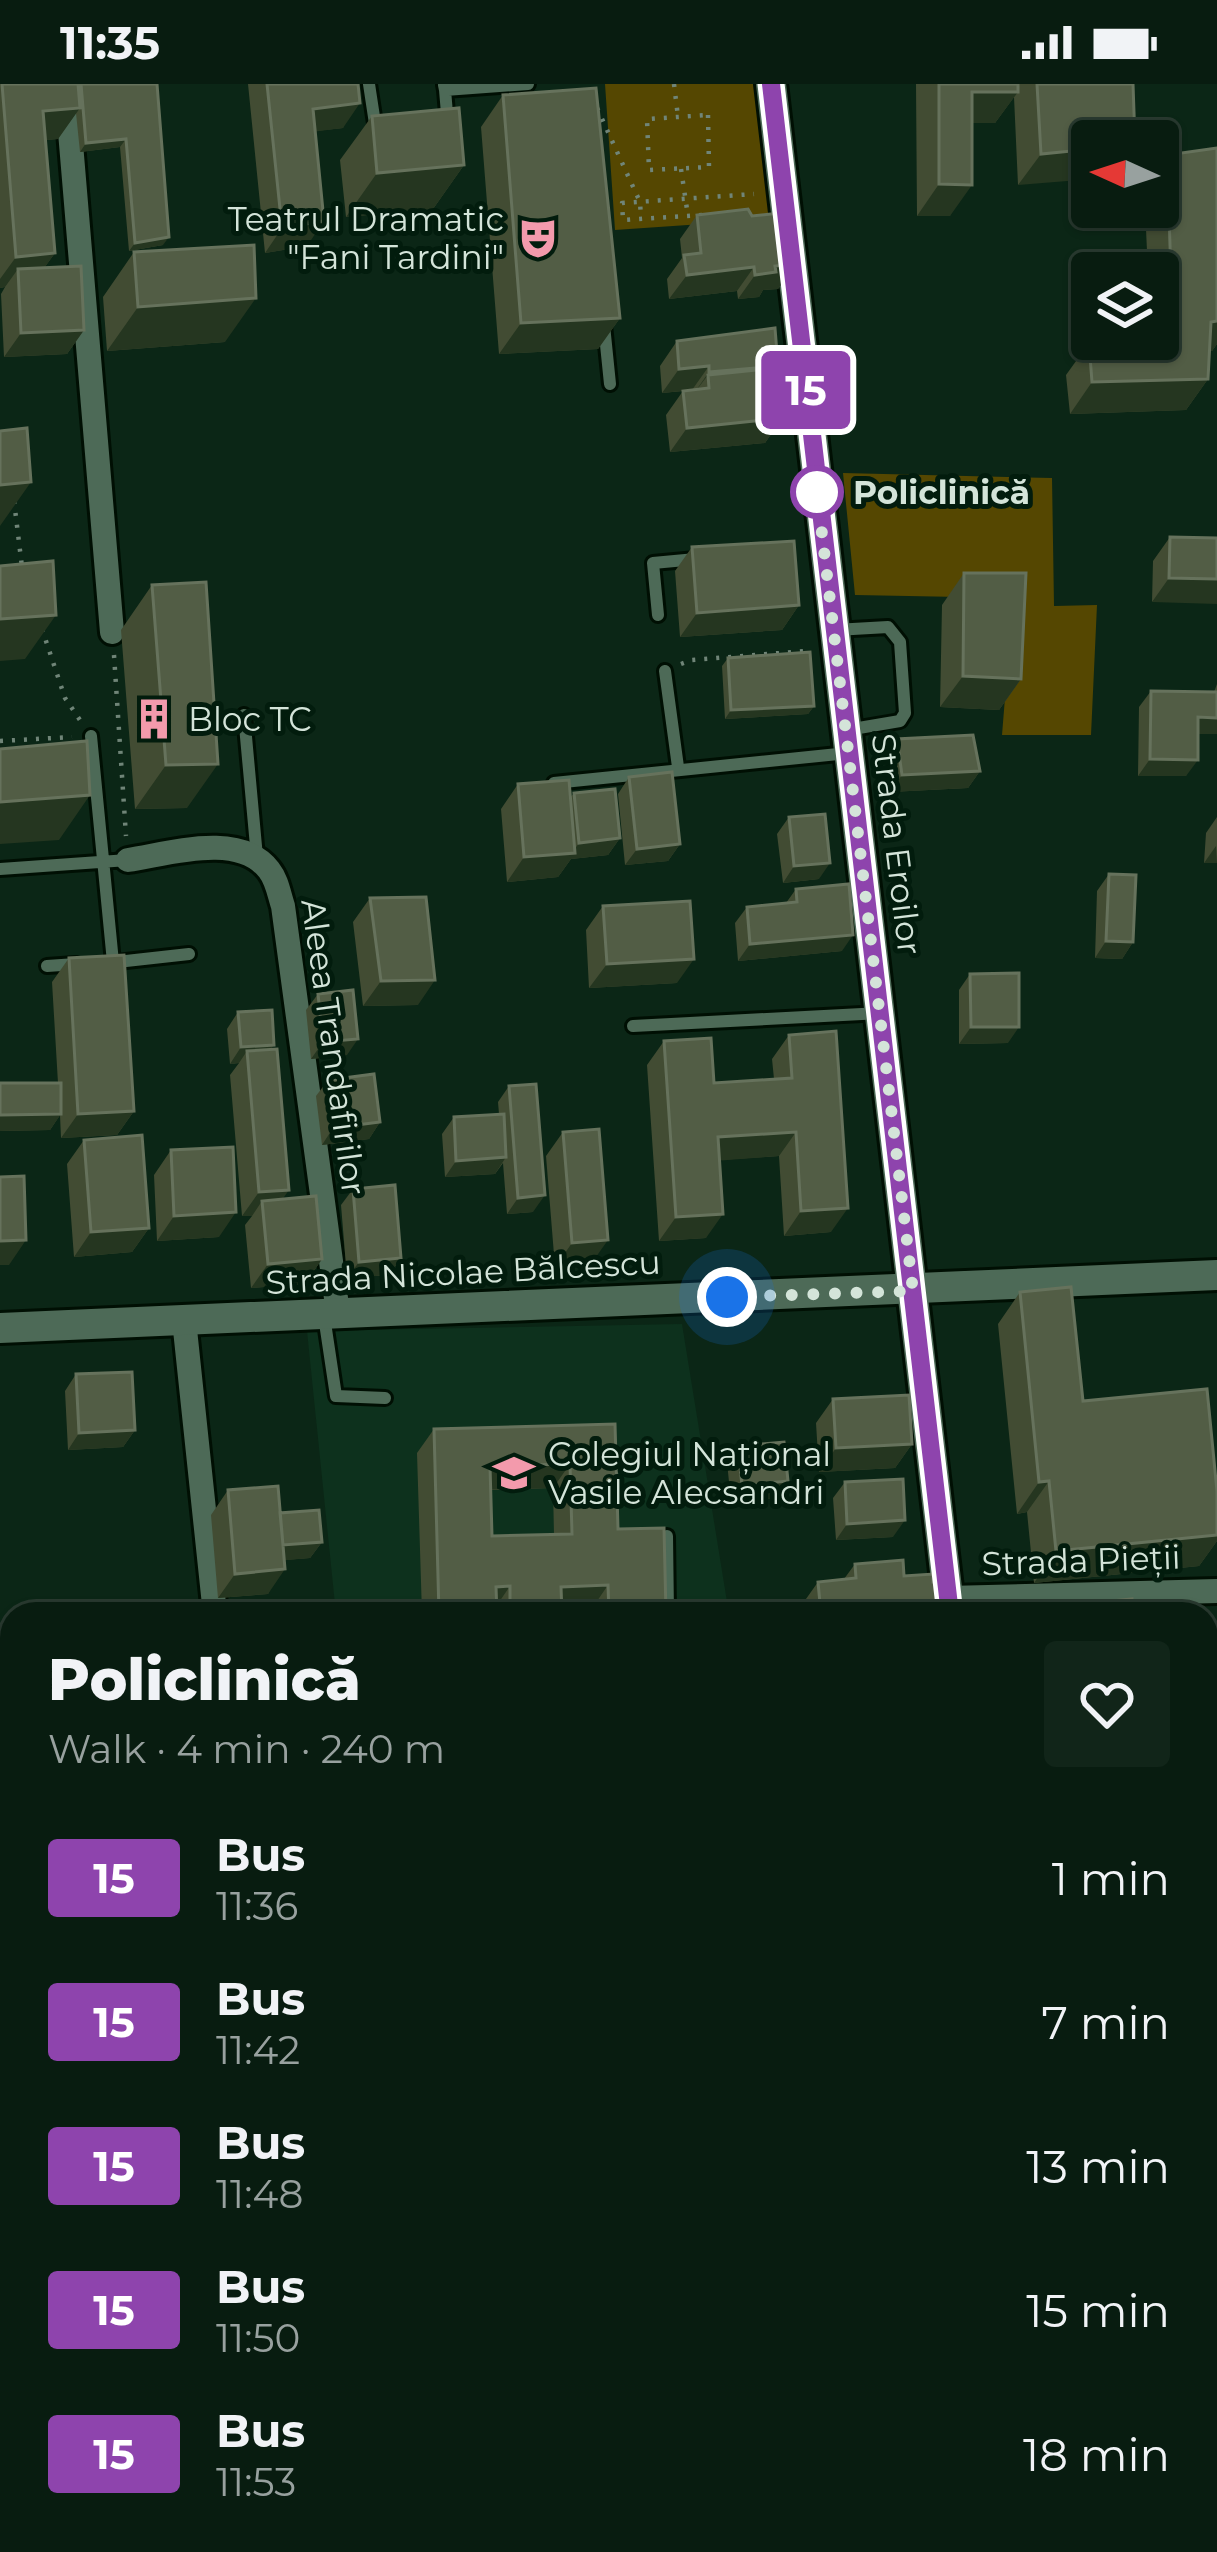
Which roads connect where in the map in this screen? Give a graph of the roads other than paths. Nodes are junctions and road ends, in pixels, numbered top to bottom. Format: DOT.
graph roads {
  1 [pos="66,84"];
  2 [pos="369,84"];
  3 [pos="528,84"];
  4 [pos="771,84"];
  5 [pos="445,87"];
  6 [pos="430,132"];
  7 [pos="395,137"];
  8 [pos="603,315"];
  9 [pos="610,384"];
  10 [pos="718,557"];
  11 [pos="658,615"];
  12 [pos="112,632"];
  13 [pos="835,640"];
  14 [pos="665,671"];
  15 [pos="244,715"];
  16 [pos="91,736"];
  17 [pos="847,741"];
  18 [pos="678,767"];
  19 [pos="535,785"];
  20 [pos="257,857"];
  21 [pos="128,860"];
  22 [pos="101,861"];
  23 [pos="0,869"];
  24 [pos="189,954"];
  25 [pos="113,962"];
  26 [pos="47,966"];
  27 [pos="882,1013"];
  28 [pos="633,1026"];
  29 [pos="1217,1275"];
  30 [pos="913,1291"];
  31 [pos="331,1314"];
  32 [pos="184,1320"];
  33 [pos="0,1328"];
  34 [pos="385,1398"];
  35 [pos="667,1536"];
  36 [pos="1217,1591"];
  37 [pos="214,1602"];
  38 [pos="668,1602"];
  39 [pos="949,1602"];
  40 [pos="1020,1602"];
  1 -- 12 [label="street"];
  2 -- 7 [label="lane"];
  3 -- 5 [label="lane"];
  4 -- 13 [label="street, Strada Eroilor"];
  5 -- 6 [label="lane"];
  8 -- 9 [label="lane"];
  10 -- 11 [label="lane"];
  13 -- 17 [label="street, Strada Eroilor"];
  13 -- 17 [label="lane"];
  14 -- 18 [label="lane"];
  15 -- 20 [label="lane"];
  16 -- 22 [label="lane"];
  17 -- 18 [label="lane"];
  17 -- 27 [label="street, Strada Eroilor"];
  18 -- 19 [label="lane"];
  20 -- 21 [label="street"];
  20 -- 31 [label="street, Aleea Trandafirilor"];
  21 -- 22 [label="lane"];
  22 -- 23 [label="lane"];
  22 -- 25 [label="lane"];
  24 -- 25 [label="lane"];
  25 -- 26 [label="lane"];
  27 -- 28 [label="lane"];
  27 -- 30 [label="street, Strada Eroilor"];
  29 -- 30 [label="street, Strada Nicolae Bălcescu"];
  30 -- 31 [label="street, Strada Nicolae Bălcescu"];
  30 -- 39 [label="street, Strada Eroilor"];
  31 -- 32 [label="street, Strada Nicolae Bălcescu"];
  31 -- 34 [label="lane"];
  32 -- 33 [label="street, Strada Nicolae Bălcescu"];
  32 -- 37 [label="street"];
  35 -- 38 [label="lane"];
  36 -- 40 [label="street, Strada Pieții"];
}
